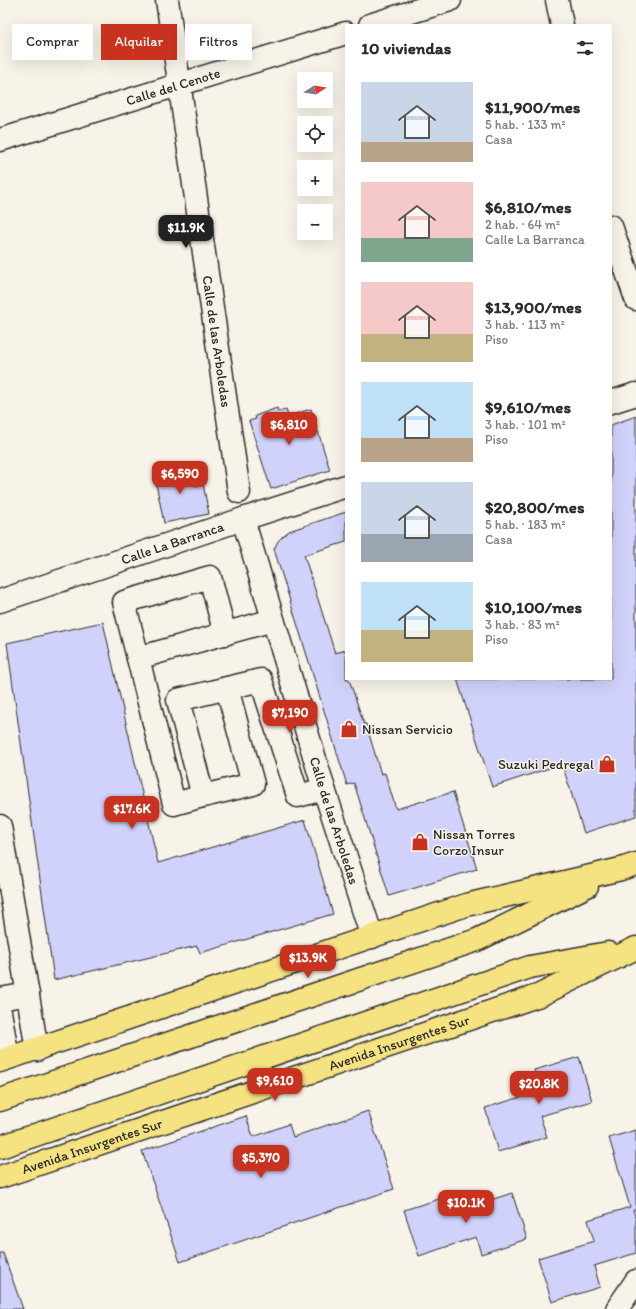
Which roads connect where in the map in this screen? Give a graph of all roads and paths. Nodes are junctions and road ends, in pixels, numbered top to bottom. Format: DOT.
graph roads {
  1 [pos="167,0"];
  2 [pos="450,0"];
  3 [pos="557,0"];
  4 [pos="373,24"];
  5 [pos="562,24"];
  6 [pos="345,33"];
  7 [pos="180,85"];
  8 [pos="0,140"];
  9 [pos="612,229"];
  10 [pos="636,299"];
  11 [pos="636,394"];
  12 [pos="612,402"];
  13 [pos="345,486"];
  14 [pos="239,492"];
  15 [pos="243,520"];
  16 [pos="0,601"];
  17 [pos="273,620"];
  18 [pos="225,634"];
  19 [pos="138,658"];
  20 [pos="227,688"];
  21 [pos="324,789"];
  22 [pos="203,796"];
  23 [pos="0,826"];
  24 [pos="628,867"];
  25 [pos="8,923"];
  26 [pos="372,937"];
  27 [pos="635,948"];
  28 [pos="28,994"];
  29 [pos="0,999"];
  30 [pos="0,1012"];
  31 [pos="37,1050"];
  32 [pos="4,1060"];
  33 [pos="0,1100"];
  34 [pos="0,1147"];
  35 [pos="0,1177"];
  36 [pos="636,1281"];
  37 [pos="617,1309"];
  1 -- 7 [label="street, Calle de las Arboledas"];
  2 -- 4 [label="street"];
  3 -- 5 [label="street"];
  6 -- 7 [label="street, Calle del Cenote"];
  7 -- 8 [label="street, Calle del Cenote"];
  7 -- 14 [label="street, Calle de las Arboledas"];
  9 -- 10 [label="street"];
  11 -- 12 [label="street"];
  13 -- 15 [label="street, Calle La Barranca"];
  15 -- 16 [label="street, Calle La Barranca"];
  15 -- 17 [label="street, Calle de las Arboledas"];
  17 -- 18 [label="street"];
  17 -- 21 [label="street, Calle de las Arboledas"];
  18 -- 19 [label="street"];
  18 -- 19 [label="street"];
  19 -- 22 [label="street"];
  20 -- 21 [label="street"];
  20 -- 22 [label="street"];
  20 -- 22 [label="street"];
  21 -- 26 [label="street, Calle de las Arboledas"];
  23 -- 25 [label="street"];
  24 -- 26 [label="main road"];
  24 -- 33 [label="main road"];
  25 -- 28 [label="street"];
  26 -- 31 [label="main road"];
  27 -- 34 [label="main road, Avenida Insurgentes Sur"];
  27 -- 35 [label="main road, Avenida Insurgentes Sur"];
  28 -- 29 [label="street"];
  28 -- 31 [label="street"];
  30 -- 32 [label="street"];
  31 -- 32 [label="main road"];
  36 -- 37 [label="street"];
}
